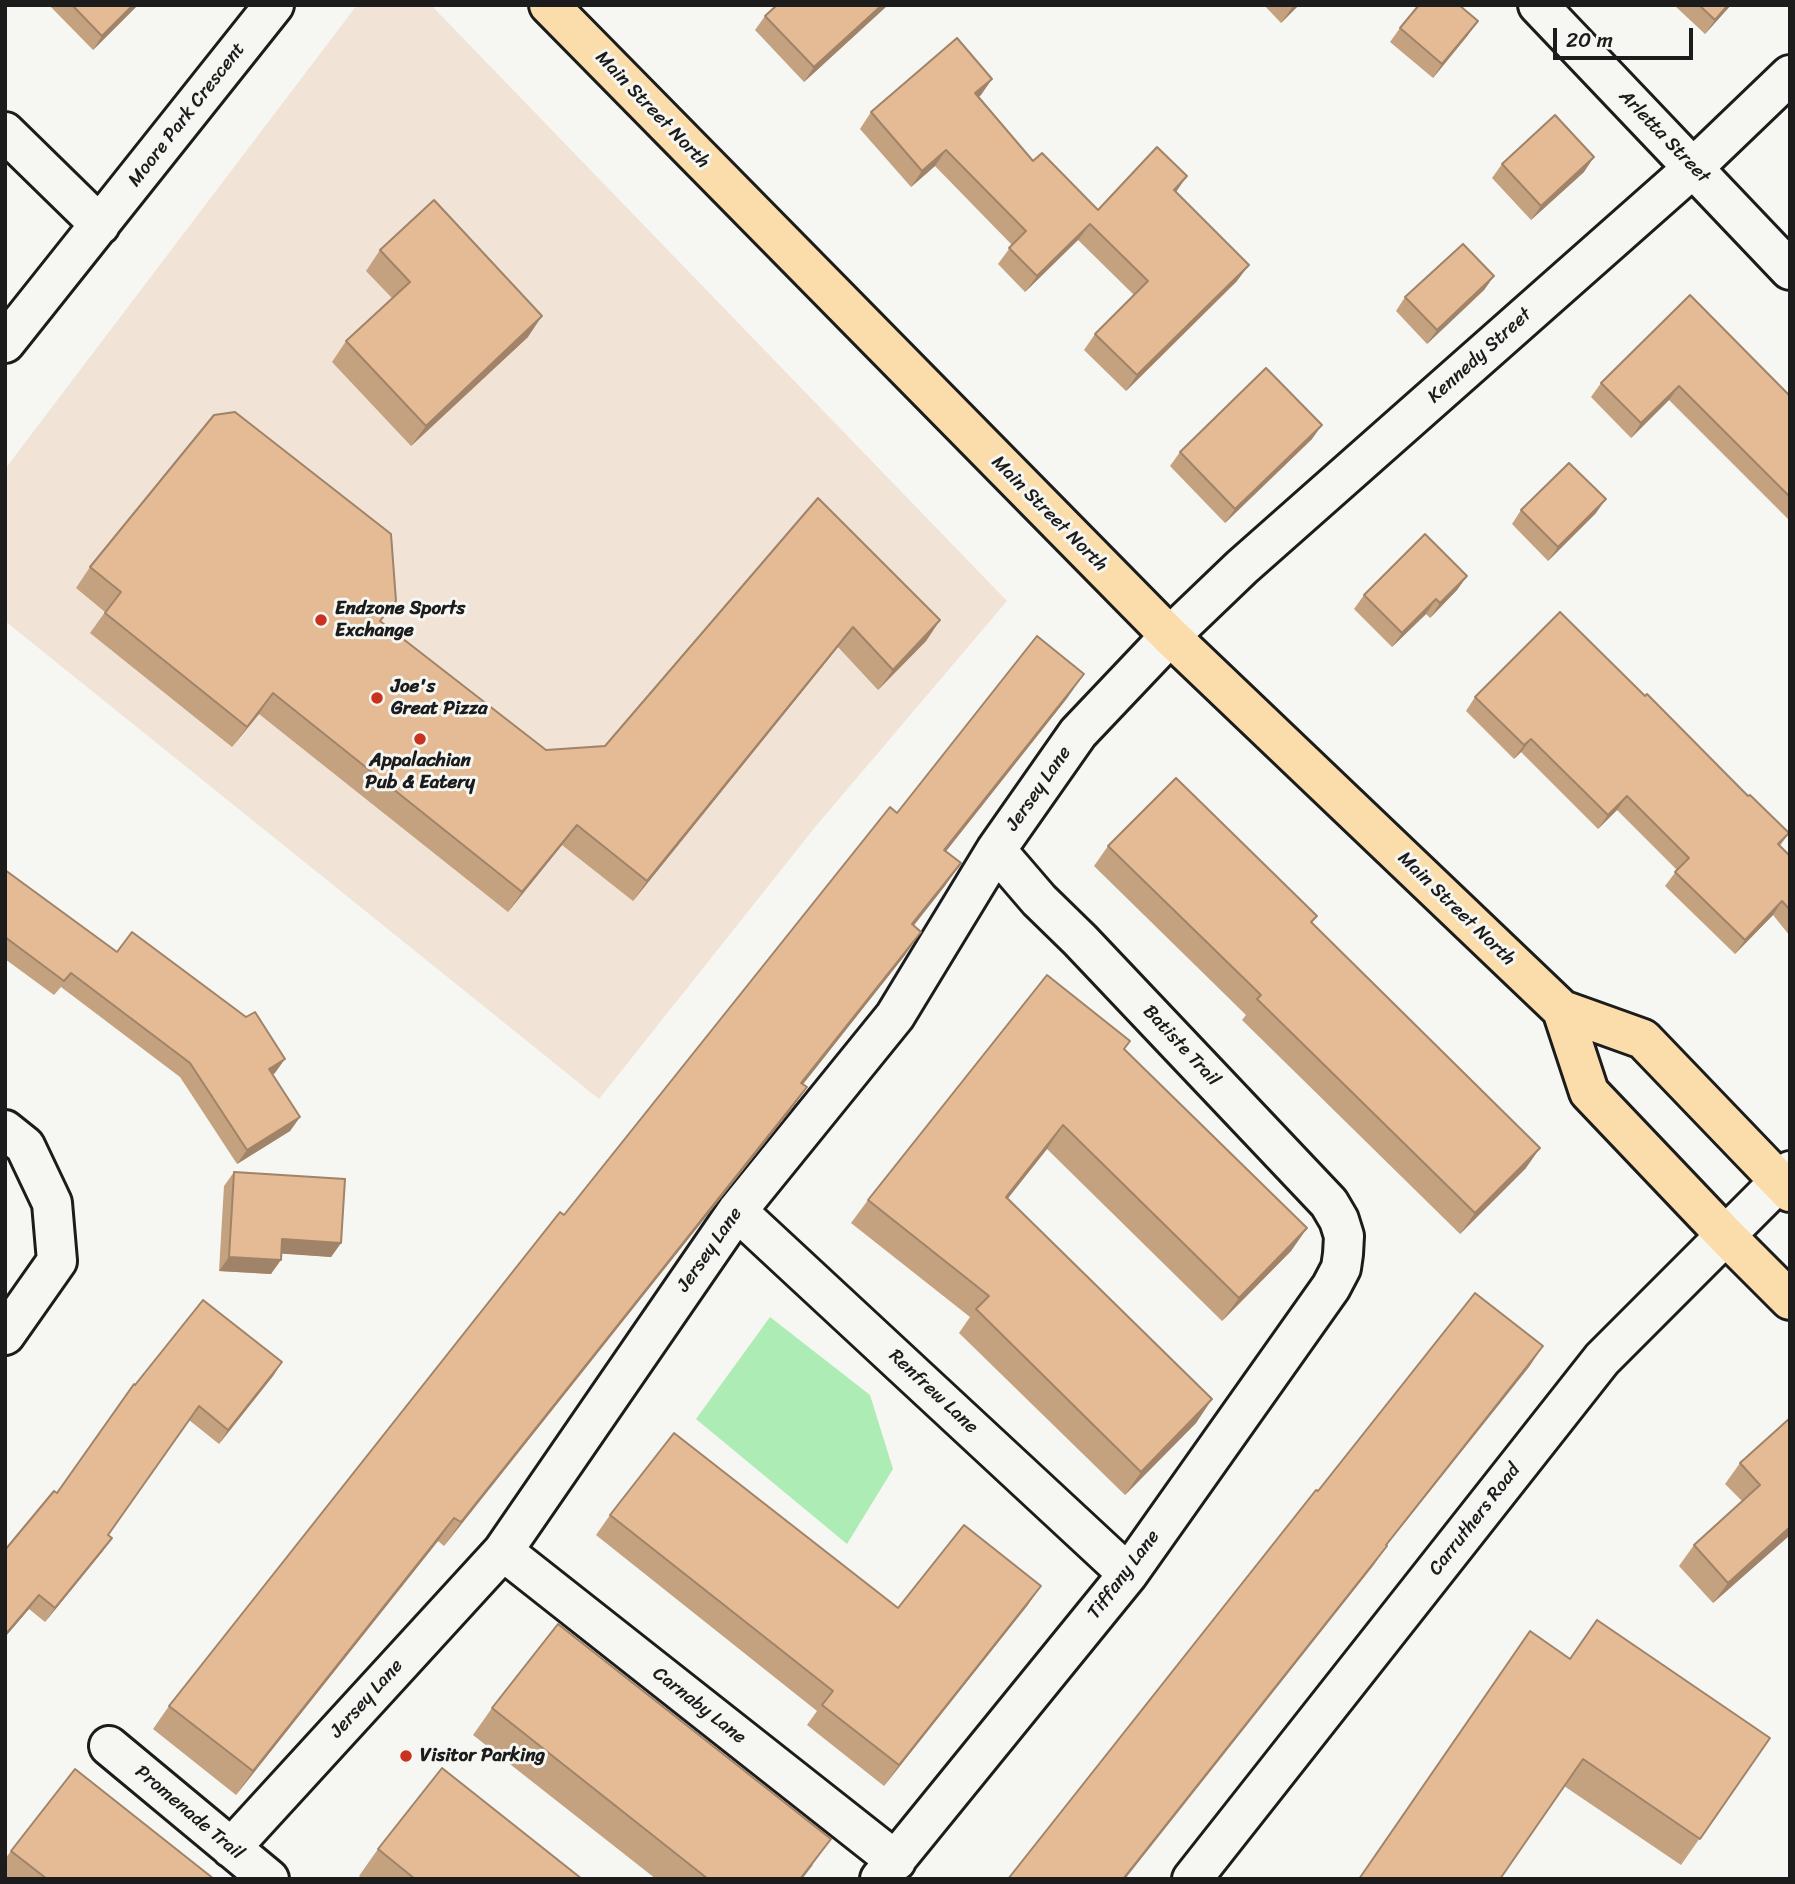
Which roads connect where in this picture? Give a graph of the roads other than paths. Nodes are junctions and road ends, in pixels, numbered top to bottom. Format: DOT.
graph roads {
  1 [pos="274,5"];
  2 [pos="550,5"];
  3 [pos="1538,5"];
  4 [pos="1790,75"];
  5 [pos="5,132"];
  6 [pos="1693,168"];
  7 [pos="100,225"];
  8 [pos="1790,270"];
  9 [pos="5,343"];
  10 [pos="1170,636"];
  11 [pos="996,850"];
  12 [pos="1562,1010"];
  13 [pos="5,1130"];
  14 [pos="1786,1181"];
  15 [pos="737,1210"];
  16 [pos="1726,1236"];
  17 [pos="1343,1254"];
  18 [pos="1790,1300"];
  19 [pos="5,1335"];
  20 [pos="503,1551"];
  21 [pos="1128,1574"];
  22 [pos="109,1746"];
  23 [pos="230,1848"];
  24 [pos="888,1870"];
  25 [pos="269,1879"];
  26 [pos="1192,1879"];
  1 -- 7 [label="street, Moore Park Crescent"];
  2 -- 10 [label="main road, Main Street North"];
  3 -- 6 [label="street, Arletta Street"];
  4 -- 6 [label="street, Kennedy Street"];
  5 -- 7 [label="street"];
  6 -- 8 [label="street, Arletta Street"];
  6 -- 10 [label="street, Kennedy Street"];
  7 -- 9 [label="street, Moore Park Crescent"];
  10 -- 11 [label="street, Jersey Lane"];
  10 -- 12 [label="main road, Main Street North"];
  11 -- 15 [label="street, Jersey Lane"];
  11 -- 17 [label="street, Batiste Trail"];
  12 -- 14 [label="main road, Main Street North"];
  12 -- 16 [label="main road, Main Street North"];
  13 -- 19 [label="street"];
  14 -- 16 [label="street, Carruthers Road"];
  15 -- 20 [label="street, Jersey Lane"];
  15 -- 21 [label="street, Renfrew Lane"];
  16 -- 18 [label="main road, Main Street North"];
  16 -- 26 [label="street, Carruthers Road"];
  17 -- 21 [label="street, Tiffany Lane"];
  20 -- 23 [label="street, Jersey Lane"];
  20 -- 24 [label="street, Carnaby Lane"];
  21 -- 24 [label="street, Tiffany Lane"];
  22 -- 23 [label="street, Promenade Trail"];
  23 -- 25 [label="street, Promenade Trail"];
}
